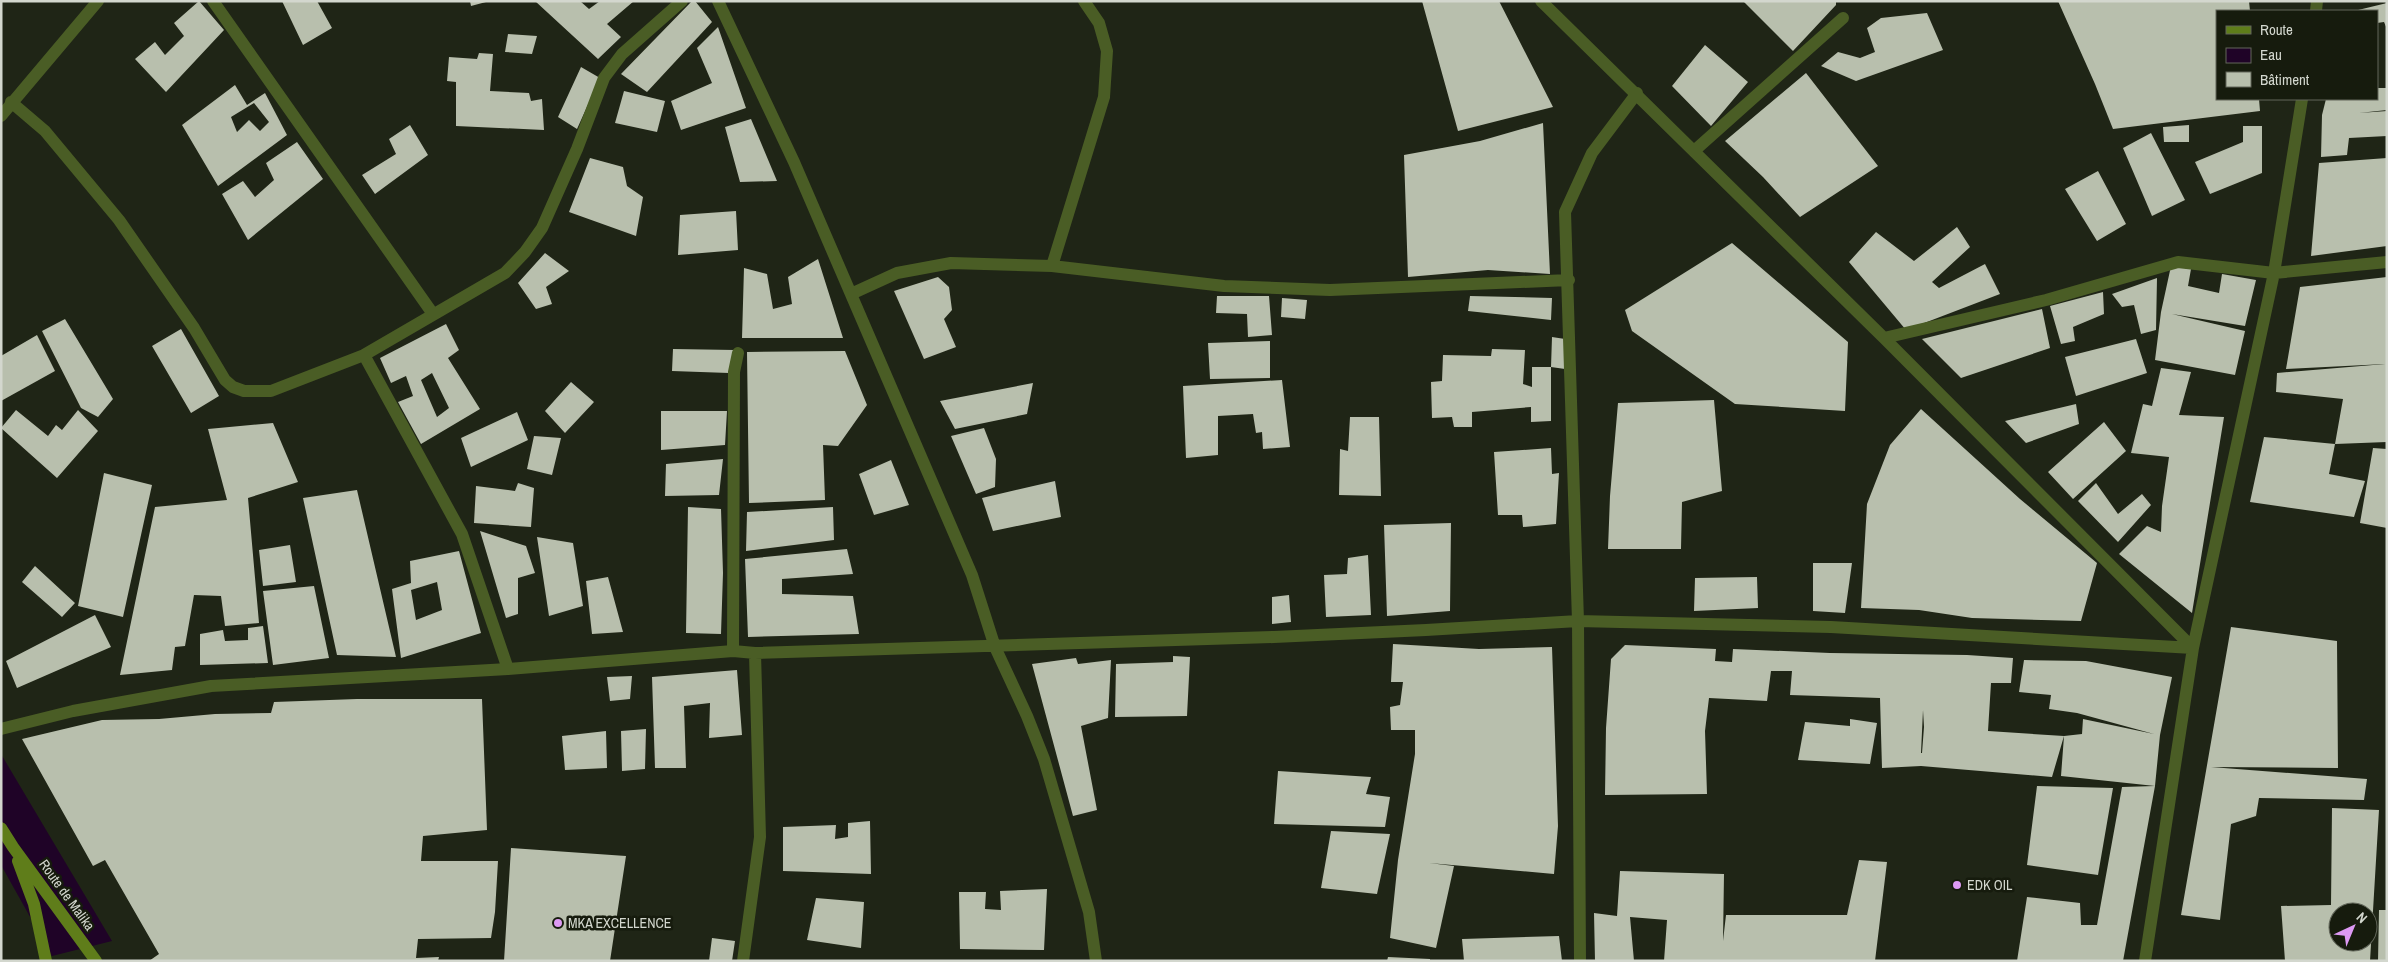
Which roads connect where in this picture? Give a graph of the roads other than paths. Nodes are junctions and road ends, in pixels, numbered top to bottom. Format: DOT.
graph roads {
  1 [pos="98,1"];
  2 [pos="213,1"];
  3 [pos="682,1"];
  4 [pos="718,1"];
  5 [pos="1084,1"];
  6 [pos="1541,1"];
  7 [pos="1843,18"];
  8 [pos="1637,93"];
  9 [pos="2302,100"];
  10 [pos="11,102"];
  11 [pos="1,116"];
  12 [pos="1694,151"];
  13 [pos="2387,262"];
  14 [pos="1052,266"];
  15 [pos="2274,273"];
  16 [pos="1569,280"];
  17 [pos="851,294"];
  18 [pos="433,314"];
  19 [pos="1884,338"];
  20 [pos="738,353"];
  21 [pos="364,355"];
  22 [pos="1578,620"];
  23 [pos="995,647"];
  24 [pos="2193,648"];
  25 [pos="733,651"];
  26 [pos="755,653"];
  27 [pos="508,669"];
  28 [pos="1,729"];
  29 [pos="1,828"];
  30 [pos="13,847"];
  31 [pos="46,961"];
  32 [pos="96,961"];
  33 [pos="743,961"];
  34 [pos="1096,961"];
  35 [pos="1580,961"];
  36 [pos="2145,961"];
  1 -- 10 [label="street"];
  2 -- 18 [label="street"];
  3 -- 18 [label="street"];
  4 -- 17 [label="street"];
  5 -- 14 [label="street"];
  6 -- 8 [label="street"];
  7 -- 12 [label="street"];
  8 -- 12 [label="street"];
  8 -- 16 [label="street"];
  9 -- 15 [label="street"];
  10 -- 11 [label="street"];
  10 -- 21 [label="street"];
  12 -- 19 [label="street"];
  13 -- 15 [label="street"];
  14 -- 16 [label="street"];
  14 -- 17 [label="street"];
  15 -- 19 [label="street"];
  15 -- 24 [label="street"];
  16 -- 22 [label="street"];
  17 -- 23 [label="street"];
  18 -- 21 [label="street"];
  19 -- 24 [label="street"];
  20 -- 25 [label="street"];
  21 -- 27 [label="street"];
  22 -- 23 [label="street"];
  22 -- 24 [label="street"];
  22 -- 35 [label="street"];
  23 -- 26 [label="street"];
  23 -- 34 [label="street"];
  24 -- 36 [label="street"];
  25 -- 26 [label="street"];
  25 -- 27 [label="street"];
  26 -- 33 [label="street"];
  27 -- 28 [label="street"];
  29 -- 30 [label="main road, Route de Malika"];
  30 -- 31 [label="main road, Route de Malika"];
  30 -- 32 [label="main road, Route de Malika"];
}
